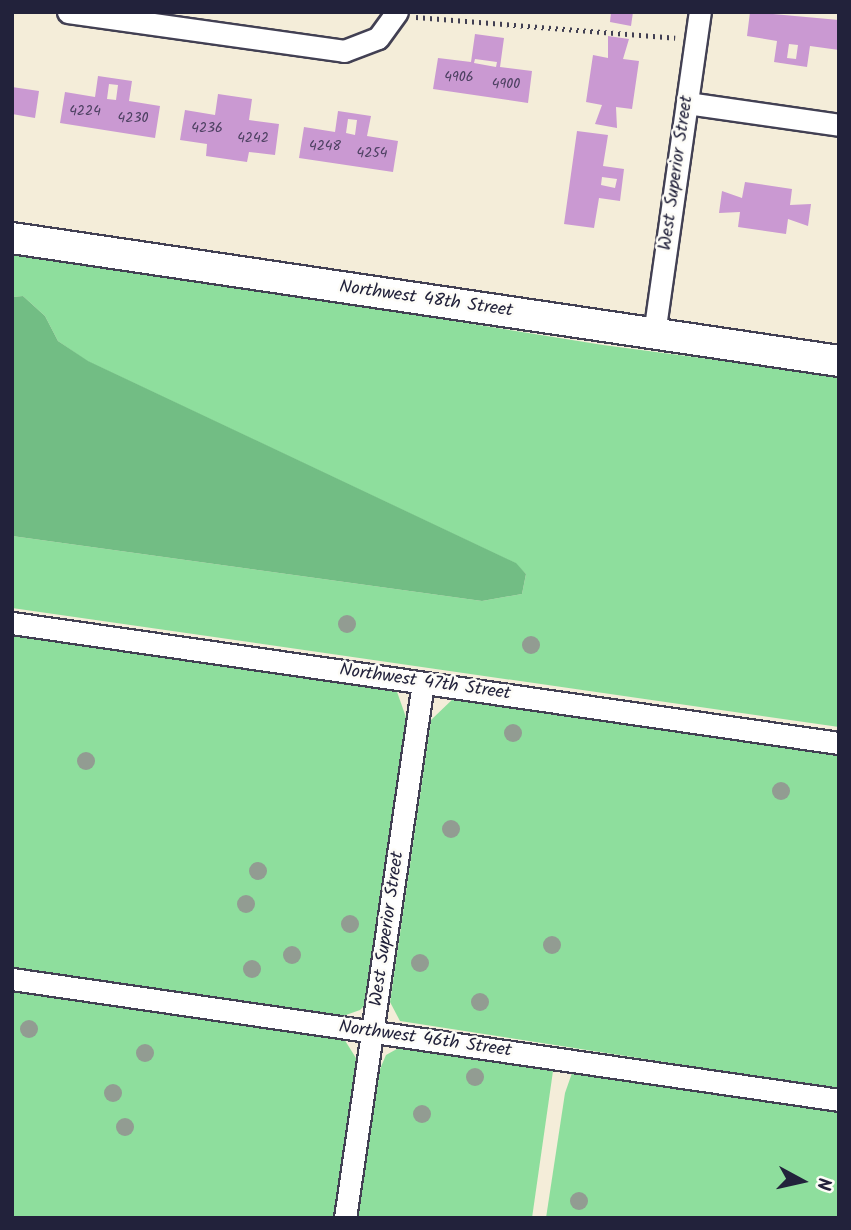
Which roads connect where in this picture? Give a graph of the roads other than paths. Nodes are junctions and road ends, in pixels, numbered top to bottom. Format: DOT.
graph roads {
  1 [pos="68,12"];
  2 [pos="701,12"];
  3 [pos="393,19"];
  4 [pos="687,103"];
  5 [pos="839,125"];
  6 [pos="12,238"];
  7 [pos="654,334"];
  8 [pos="839,361"];
  9 [pos="12,623"];
  10 [pos="424,683"];
  11 [pos="839,743"];
  12 [pos="12,979"];
  13 [pos="373,1032"];
  14 [pos="839,1100"];
  15 [pos="345,1218"];
  1 -- 3 [label="street"];
  2 -- 4 [label="street, West Superior Street"];
  4 -- 5 [label="street"];
  4 -- 7 [label="street, West Superior Street"];
  6 -- 7 [label="main road, Northwest 48th Street"];
  7 -- 8 [label="main road, Northwest 48th Street"];
  9 -- 10 [label="street, Northwest 47th Street"];
  10 -- 11 [label="street, Northwest 47th Street"];
  10 -- 13 [label="street, West Superior Street"];
  12 -- 13 [label="street, Northwest 46th Street"];
  13 -- 14 [label="street, Northwest 46th Street"];
  13 -- 15 [label="street, West Superior Street"];
}
